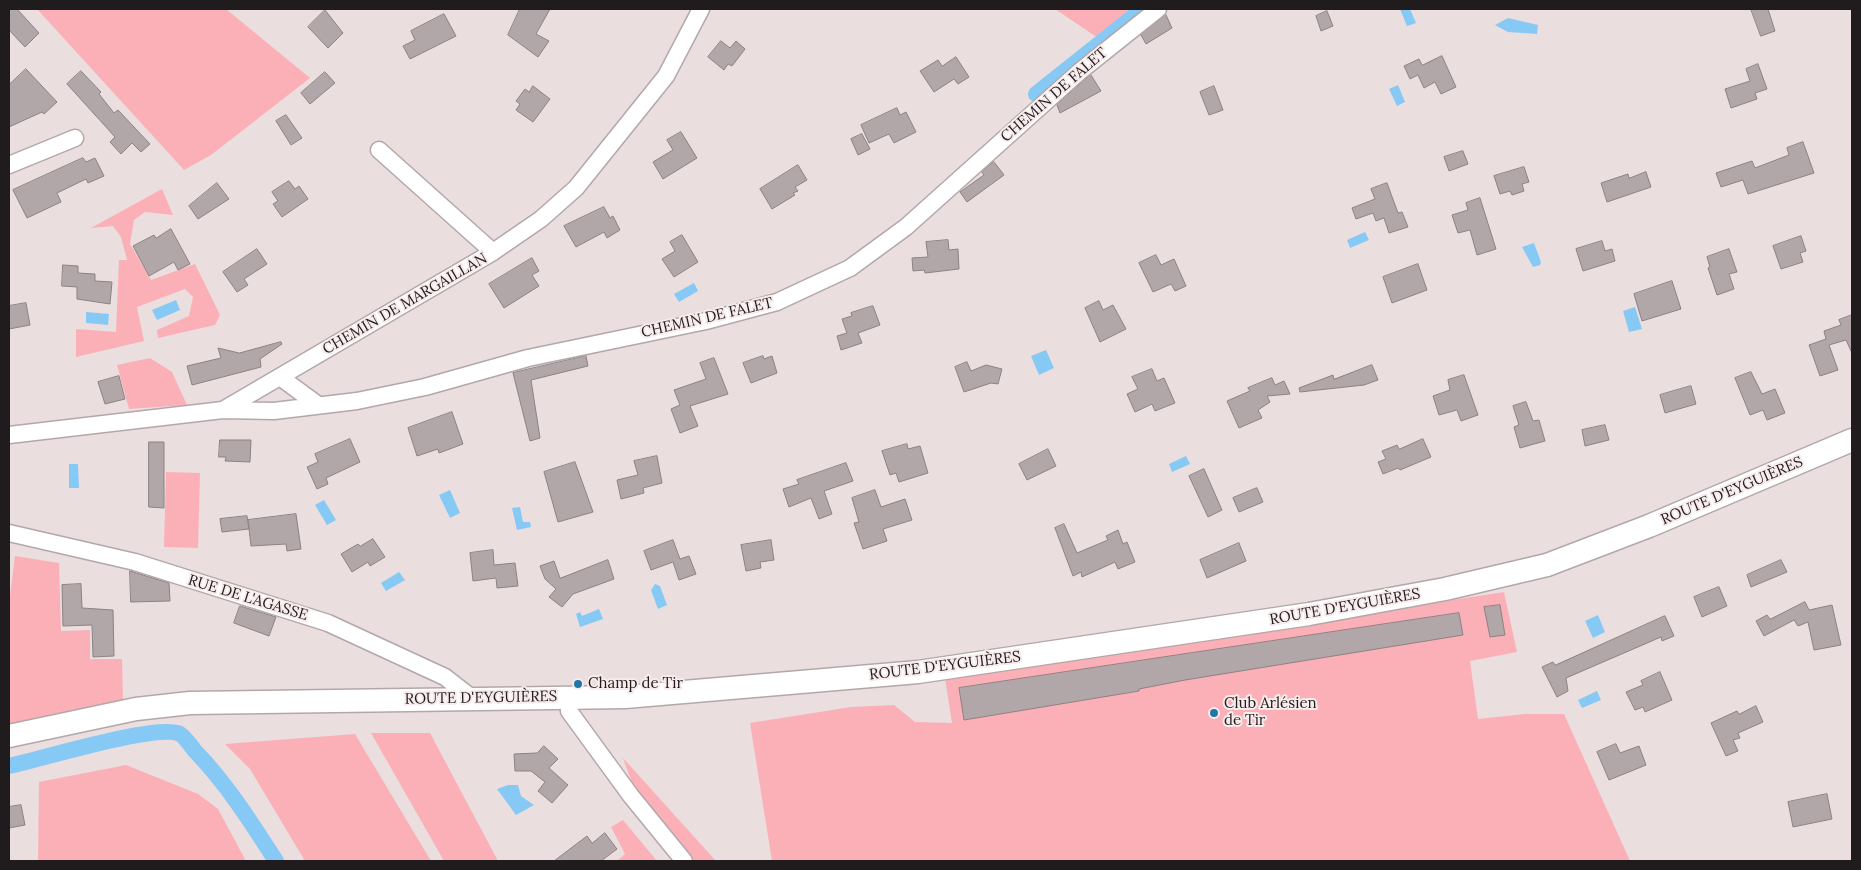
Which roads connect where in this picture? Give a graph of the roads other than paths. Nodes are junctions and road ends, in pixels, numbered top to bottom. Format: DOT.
graph roads {
  1 [pos="701,9"];
  2 [pos="1158,9"];
  3 [pos="75,138"];
  4 [pos="379,150"];
  5 [pos="9,165"];
  6 [pos="493,252"];
  7 [pos="280,377"];
  8 [pos="318,405"];
  9 [pos="223,410"];
  10 [pos="9,435"];
  11 [pos="1852,440"];
  12 [pos="9,534"];
  13 [pos="568,697"];
  14 [pos="472,698"];
  15 [pos="9,736"];
  16 [pos="684,861"];
  1 -- 6 [label="street, CHEMIN DE MARGAILLAN"];
  2 -- 8 [label="street, CHEMIN DE FALET"];
  3 -- 5 [label="street"];
  4 -- 6 [label="street"];
  6 -- 7 [label="street, CHEMIN DE MARGAILLAN"];
  7 -- 8 [label="street"];
  7 -- 9 [label="street, CHEMIN DE MARGAILLAN"];
  8 -- 9 [label="street, CHEMIN DE FALET"];
  9 -- 10 [label="street, CHEMIN DE MARGAILLAN"];
  11 -- 13 [label="main road, ROUTE D'EYGUIÈRES"];
  12 -- 14 [label="street, RUE DE L'AGASSE"];
  13 -- 14 [label="main road, ROUTE D'EYGUIÈRES"];
  13 -- 16 [label="street"];
  14 -- 15 [label="main road, ROUTE D'EYGUIÈRES"];
}
